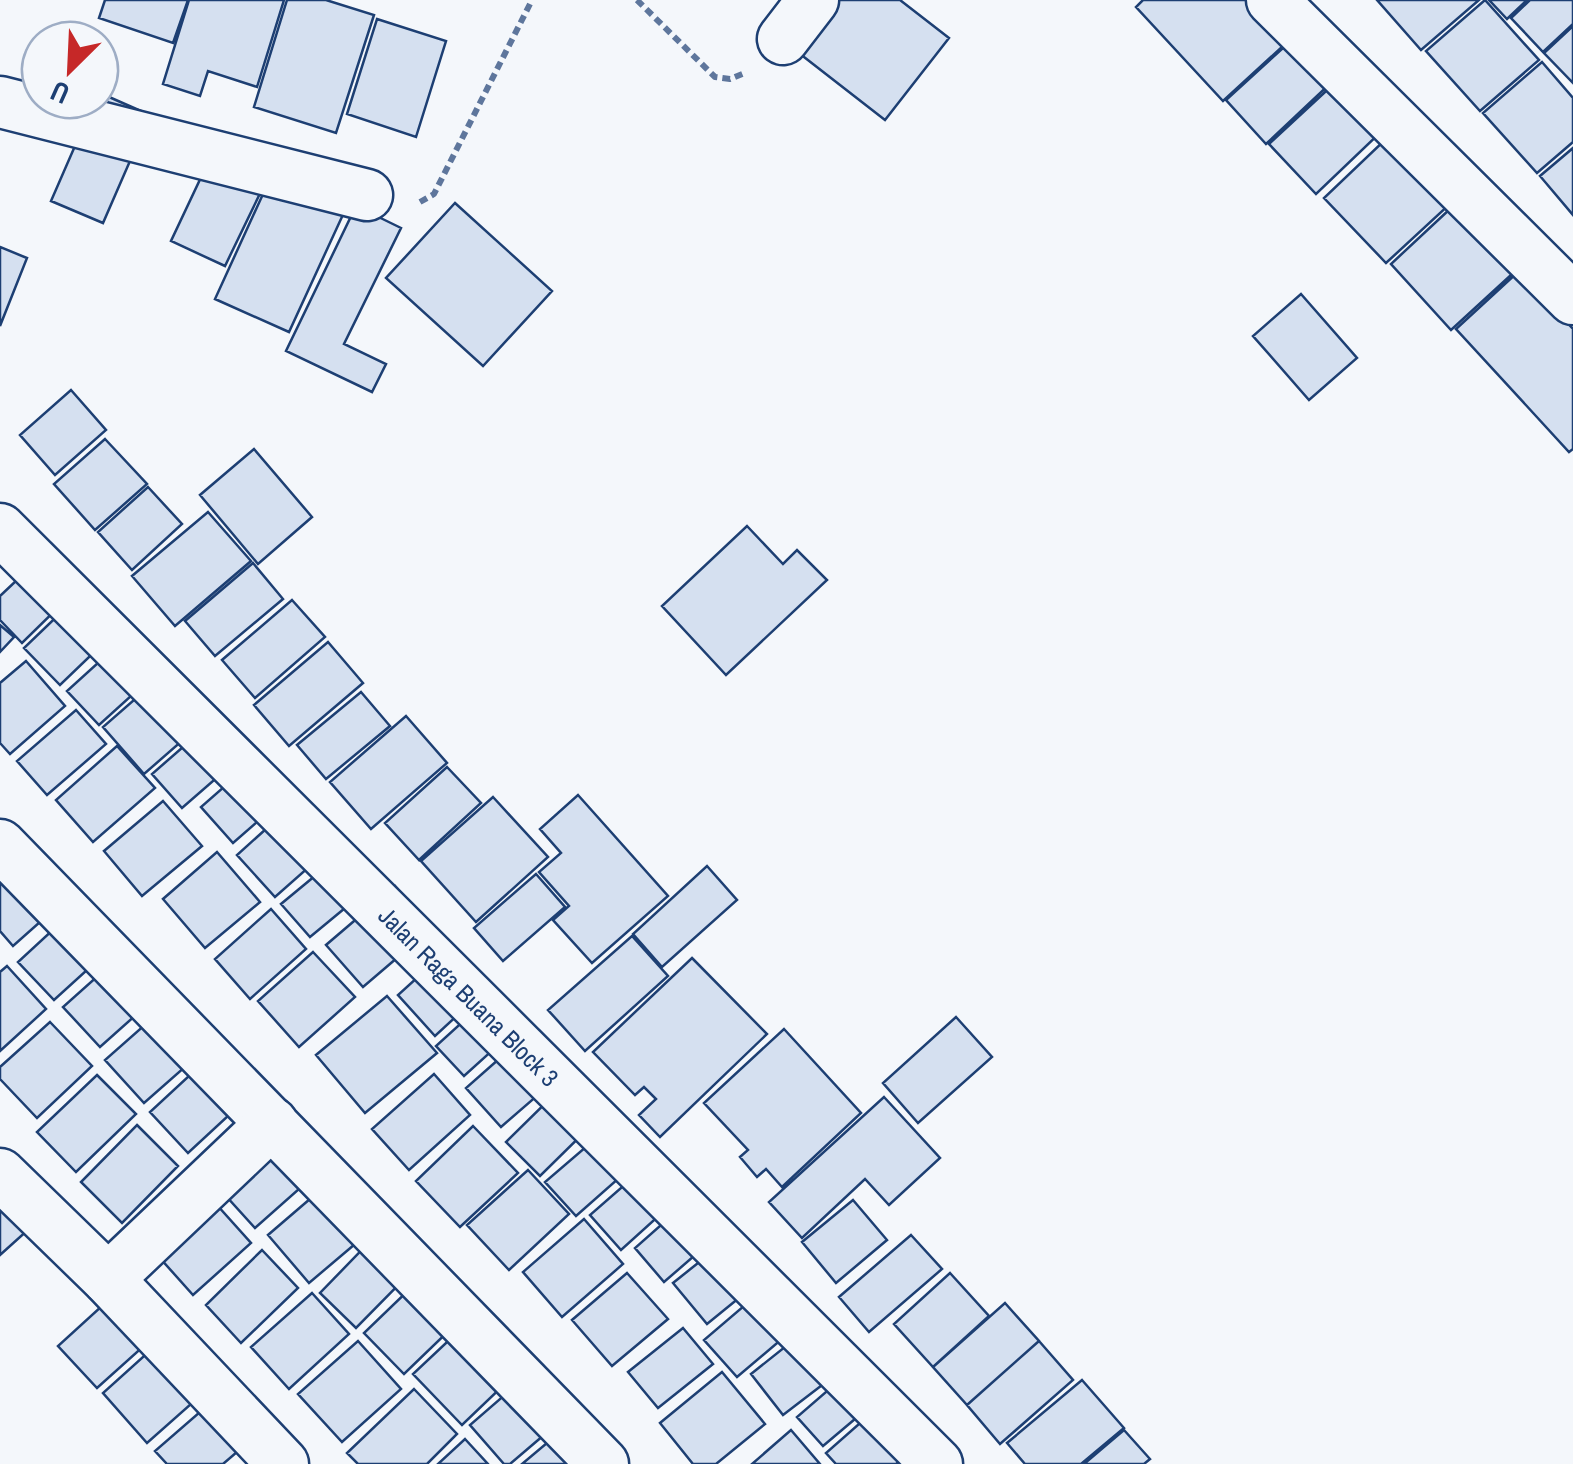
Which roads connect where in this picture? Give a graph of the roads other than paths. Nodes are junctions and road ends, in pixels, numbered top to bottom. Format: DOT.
graph roads {
  1 [pos="813,0"];
  2 [pos="1272,0"];
  3 [pos="783,39"];
  4 [pos="0,102"];
  5 [pos="367,195"];
  6 [pos="1573,299"];
  7 [pos="0,529"];
  8 [pos="0,846"];
  9 [pos="272,1123"];
  10 [pos="0,1174"];
  11 [pos="108,1278"];
  12 [pos="283,1464"];
  13 [pos="603,1464"];
  14 [pos="936,1464"];
  1 -- 3 [label="street"];
  2 -- 6 [label="street"];
  4 -- 5 [label="street"];
  7 -- 14 [label="street, Jalan Raga Buana Block 3"];
  8 -- 9 [label="street"];
  9 -- 11 [label="street"];
  9 -- 13 [label="street"];
  10 -- 11 [label="street"];
  11 -- 12 [label="street"];
}
